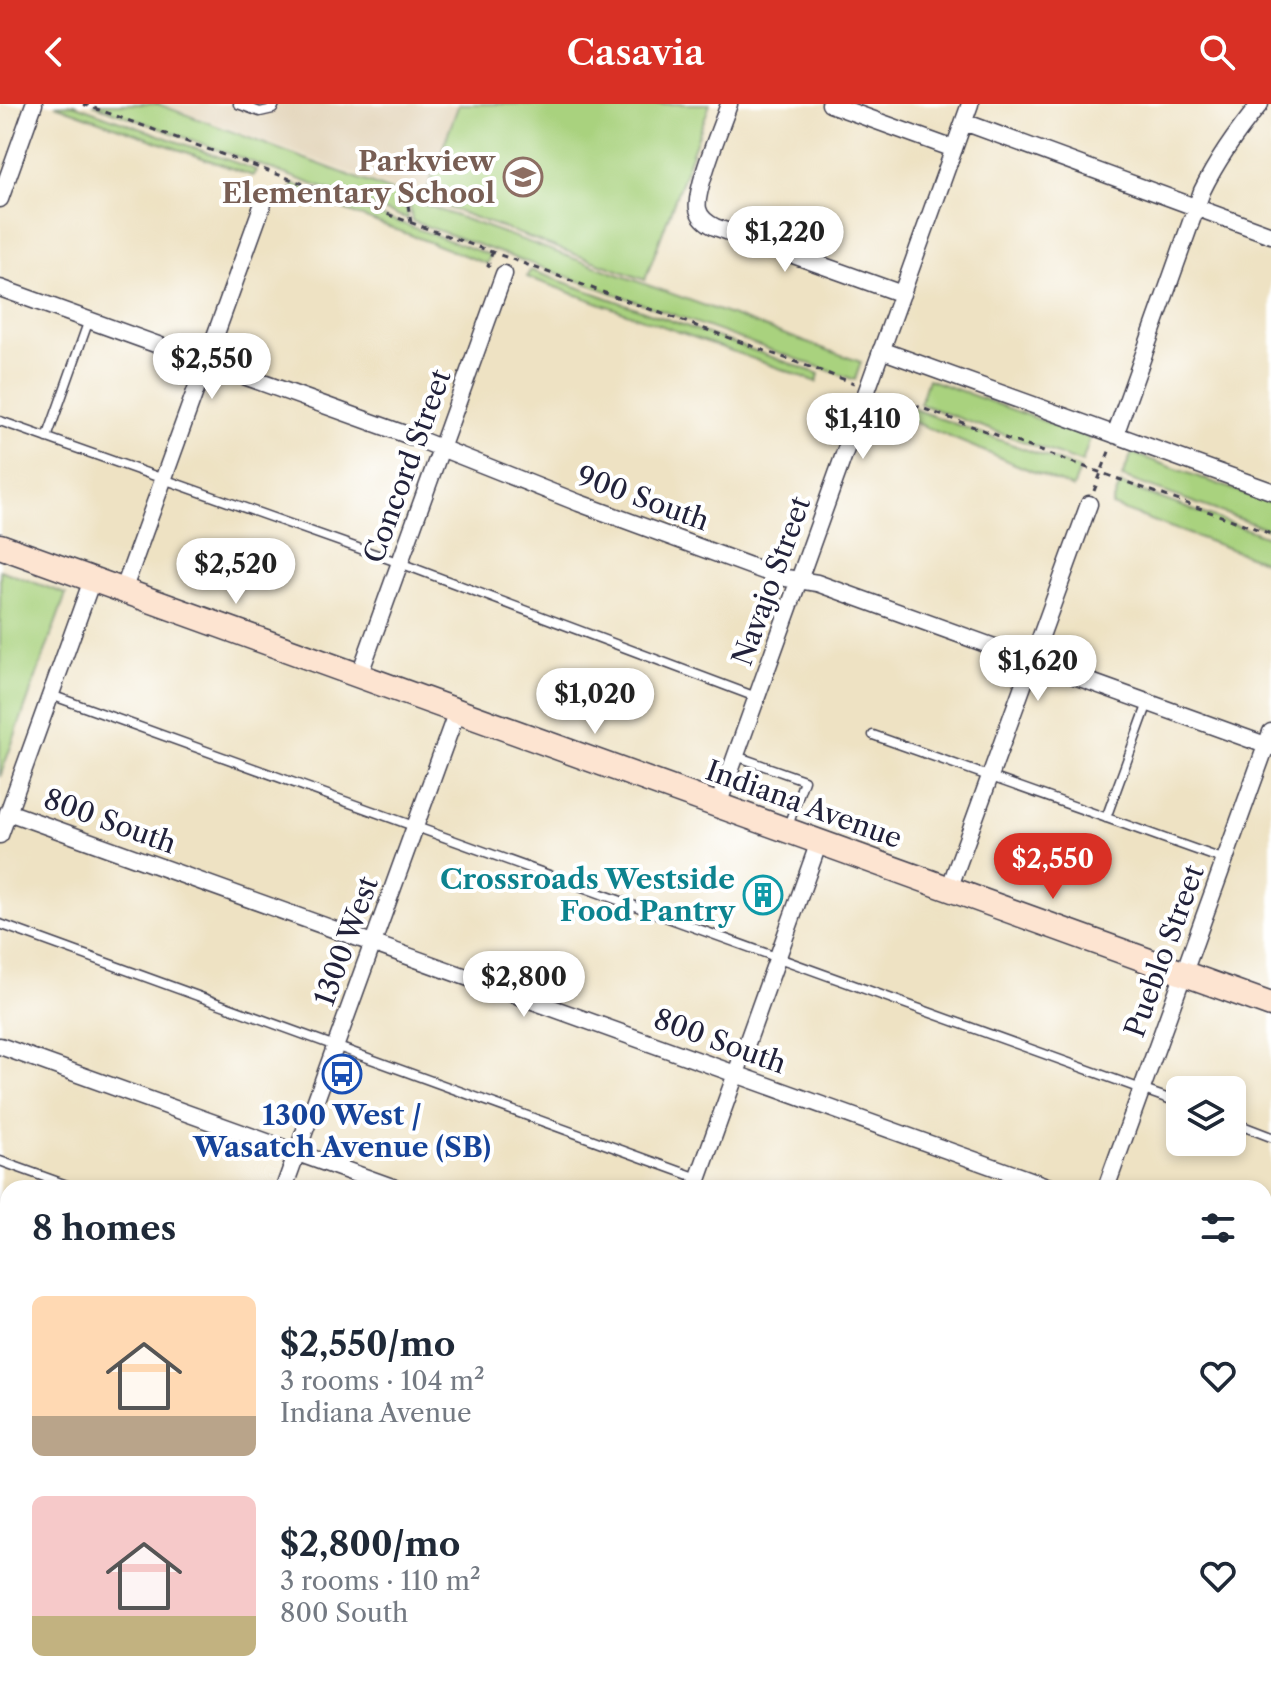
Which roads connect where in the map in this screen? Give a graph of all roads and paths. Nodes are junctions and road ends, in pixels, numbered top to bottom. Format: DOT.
graph roads {
  1 [pos="34,104"];
  2 [pos="83,104"];
  3 [pos="238,104"];
  4 [pos="275,104"];
  5 [pos="729,104"];
  6 [pos="830,104"];
  7 [pos="970,104"];
  8 [pos="1260,104"];
  9 [pos="964,122"];
  10 [pos="954,149"];
  11 [pos="406,193"];
  12 [pos="265,198"];
  13 [pos="0,199"];
  14 [pos="1197,207"];
  15 [pos="411,223"];
  16 [pos="1271,235"];
  17 [pos="492,252"];
  18 [pos="488,266"];
  19 [pos="504,274"];
  20 [pos="0,288"];
  21 [pos="902,294"];
  22 [pos="89,320"];
  23 [pos="881,350"];
  24 [pos="205,362"];
  25 [pos="855,384"];
  26 [pos="884,394"];
  27 [pos="0,421"];
  28 [pos="1115,435"];
  29 [pos="47,438"];
  30 [pos="441,449"];
  31 [pos="1101,473"];
  32 [pos="163,479"];
  33 [pos="1271,491"];
  34 [pos="1089,504"];
  35 [pos="1271,534"];
  36 [pos="0,546"];
  37 [pos="400,563"];
  38 [pos="92,580"];
  39 [pos="799,580"];
  40 [pos="123,591"];
  41 [pos="1032,661"];
  42 [pos="359,676"];
  43 [pos="51,695"];
  44 [pos="756,697"];
  45 [pos="1148,702"];
  46 [pos="457,711"];
  47 [pos="873,735"];
  48 [pos="1269,741"];
  49 [pos="736,756"];
  50 [pos="989,778"];
  51 [pos="718,805"];
  52 [pos="8,812"];
  53 [pos="1106,818"];
  54 [pos="415,827"];
  55 [pos="786,830"];
  56 [pos="0,835"];
  57 [pos="819,842"];
  58 [pos="1225,860"];
  59 [pos="949,889"];
  60 [pos="0,924"];
  61 [pos="373,943"];
  62 [pos="777,958"];
  63 [pos="1184,974"];
  64 [pos="1271,1005"];
  65 [pos="0,1046"];
  66 [pos="335,1047"];
  67 [pos="736,1074"];
  68 [pos="1142,1089"];
  69 [pos="1166,1098"];
  70 [pos="1246,1127"];
  71 [pos="1271,1137"];
  72 [pos="297,1153"];
  73 [pos="0,1161"];
  74 [pos="53,1180"];
  75 [pos="287,1180"];
  76 [pos="373,1180"];
  77 [pos="688,1180"];
  78 [pos="697,1180"];
  79 [pos="1030,1180"];
  80 [pos="1109,1180"];
  1 -- 13 [label="street"];
  2 -- 15 [label="path"];
  3 -- 4 [label="lane"];
  5 -- 21 [label="street"];
  6 -- 10 [label="street"];
  7 -- 9 [label="street, Navajo Street"];
  8 -- 14 [label="street"];
  9 -- 10 [label="street, Navajo Street"];
  9 -- 14 [label="street"];
  10 -- 21 [label="street, Navajo Street"];
  11 -- 15 [label="path"];
  12 -- 24 [label="street"];
  14 -- 16 [label="street"];
  14 -- 28 [label="street"];
  15 -- 17 [label="path"];
  17 -- 18 [label="path"];
  17 -- 25 [label="path"];
  19 -- 30 [label="street, Concord Street"];
  20 -- 22 [label="street, 900 South"];
  21 -- 23 [label="street, Navajo Street"];
  22 -- 24 [label="street, 900 South"];
  22 -- 29 [label="lane"];
  23 -- 28 [label="street"];
  23 -- 39 [label="street, Navajo Street"];
  24 -- 30 [label="street, 900 South"];
  24 -- 32 [label="street"];
  26 -- 31 [label="path"];
  27 -- 29 [label="lane"];
  28 -- 31 [label="path"];
  28 -- 33 [label="street"];
  29 -- 32 [label="lane"];
  30 -- 37 [label="street, Concord Street"];
  30 -- 39 [label="street, 900 South"];
  31 -- 34 [label="path"];
  31 -- 35 [label="path"];
  32 -- 37 [label="lane"];
  32 -- 40 [label="street"];
  34 -- 41 [label="street"];
  36 -- 38 [label="street, Indiana Avenue"];
  37 -- 42 [label="street, Concord Street"];
  37 -- 44 [label="lane"];
  38 -- 40 [label="street, Indiana Avenue"];
  38 -- 43 [label="street"];
  39 -- 41 [label="street, 900 South"];
  39 -- 44 [label="street, Navajo Street"];
  40 -- 42 [label="street, Indiana Avenue"];
  41 -- 45 [label="street, 900 South"];
  41 -- 50 [label="street"];
  42 -- 46 [label="street, Indiana Avenue"];
  43 -- 52 [label="street"];
  43 -- 54 [label="lane"];
  44 -- 49 [label="street, Navajo Street"];
  45 -- 48 [label="street, 900 South"];
  45 -- 53 [label="lane"];
  46 -- 51 [label="street, Indiana Avenue"];
  46 -- 54 [label="street, 1300 West"];
  47 -- 50 [label="lane"];
  48 -- 58 [label="street, Pueblo Street"];
  49 -- 51 [label="street, Navajo Street"];
  49 -- 55 [label="lane"];
  50 -- 53 [label="lane"];
  50 -- 59 [label="street"];
  51 -- 55 [label="street, Indiana Avenue"];
  52 -- 56 [label="street"];
  52 -- 61 [label="street, 800 South"];
  53 -- 58 [label="lane"];
  54 -- 61 [label="street, 1300 West"];
  54 -- 62 [label="lane"];
  55 -- 57 [label="street, Indiana Avenue"];
  57 -- 59 [label="street, Indiana Avenue"];
  57 -- 62 [label="street"];
  58 -- 63 [label="street, Pueblo Street"];
  59 -- 63 [label="street, Indiana Avenue"];
  60 -- 66 [label="lane"];
  61 -- 66 [label="street, 1300 West"];
  61 -- 67 [label="street, 800 South"];
  62 -- 67 [label="street"];
  62 -- 68 [label="lane"];
  63 -- 64 [label="street, Indiana Avenue"];
  63 -- 68 [label="street, Pueblo Street"];
  65 -- 72 [label="street"];
  66 -- 72 [label="street, 1300 West"];
  66 -- 77 [label="lane"];
  67 -- 78 [label="street"];
  67 -- 79 [label="street, 800 South"];
  68 -- 69 [label="lane"];
  68 -- 80 [label="street, Pueblo Street"];
  70 -- 71 [label="lane"];
  72 -- 75 [label="street, 1300 West"];
  72 -- 76 [label="street"];
  73 -- 74 [label="lane"];
}
